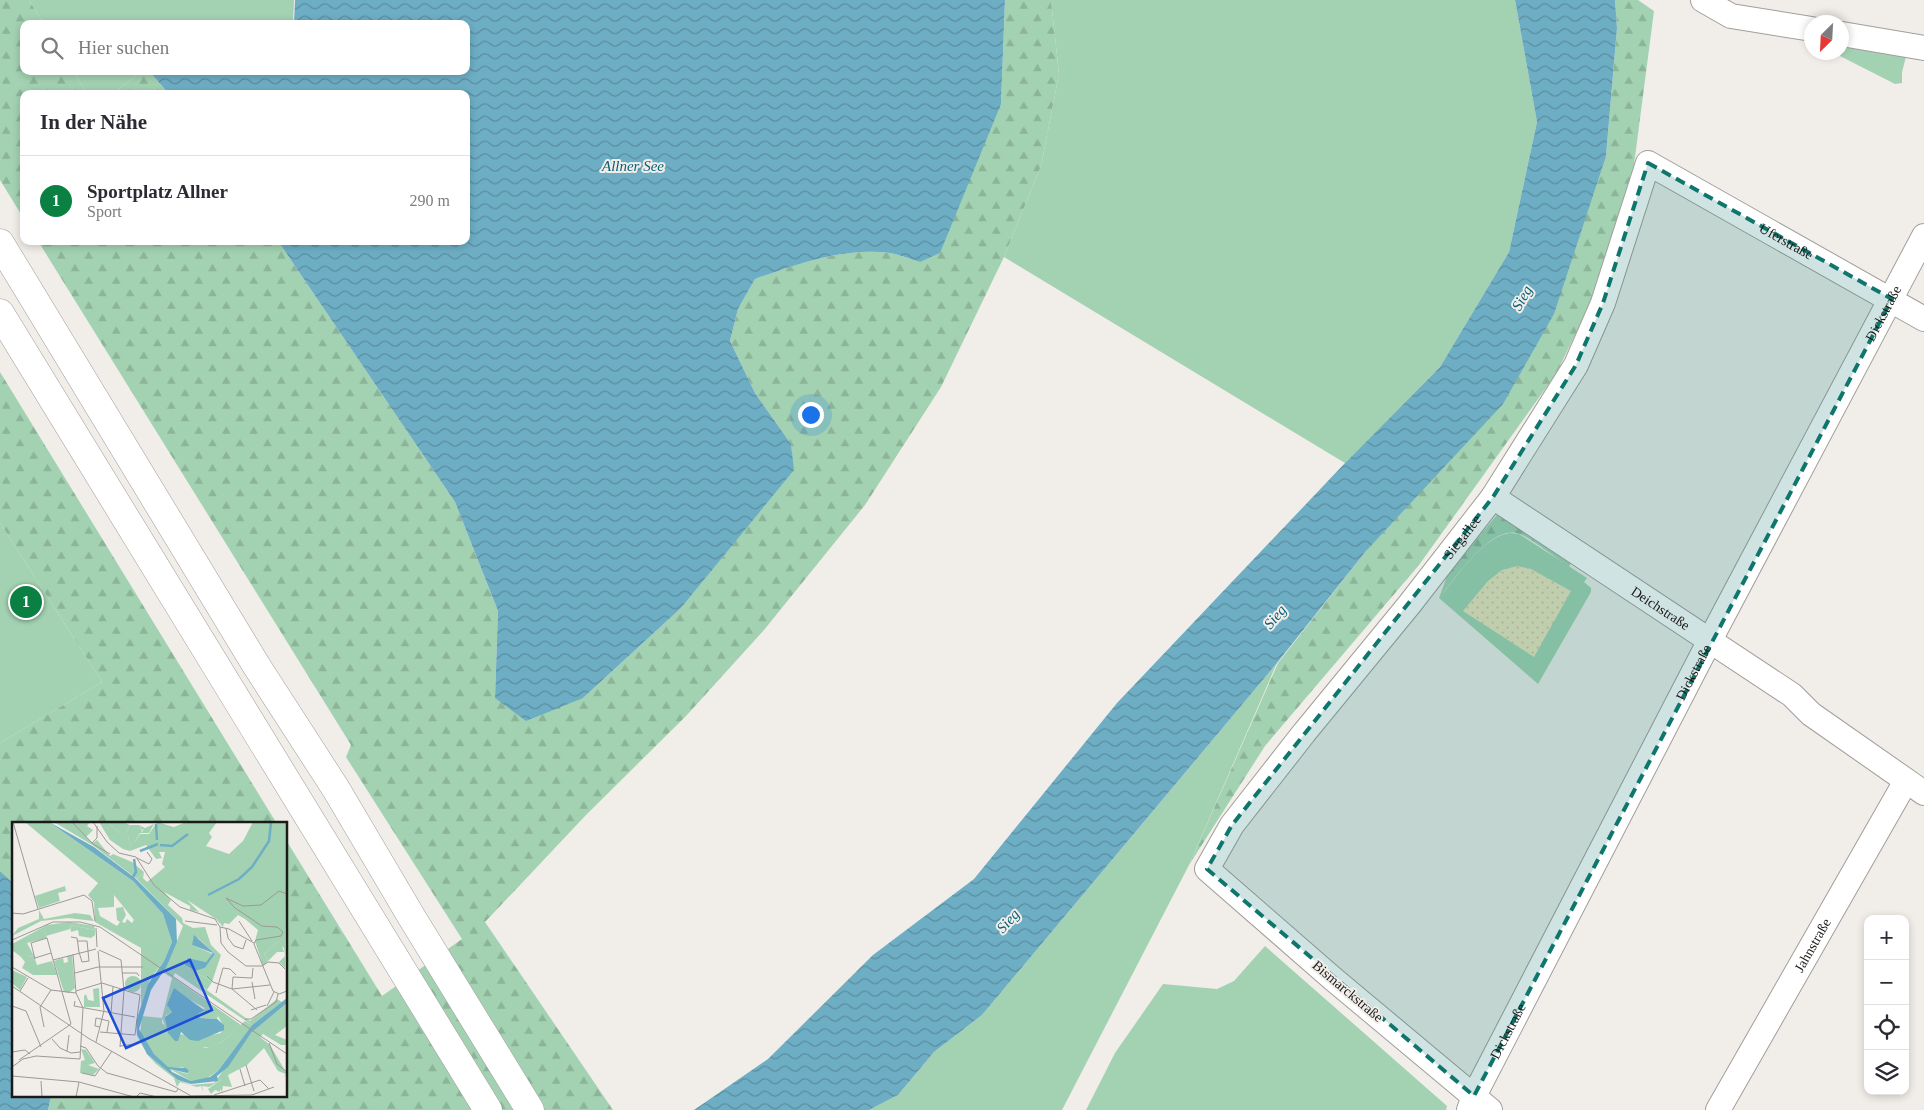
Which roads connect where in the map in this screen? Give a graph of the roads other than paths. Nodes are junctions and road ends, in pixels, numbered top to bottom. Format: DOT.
graph roads {
  1 [pos="1703,0"];
  2 [pos="1804,28"];
  3 [pos="1849,35"];
  4 [pos="1924,48"];
  5 [pos="1648,163"];
  6 [pos="1924,236"];
  7 [pos="0,243"];
  8 [pos="1892,300"];
  9 [pos="0,313"];
  10 [pos="1924,319"];
  11 [pos="1493,497"];
  12 [pos="1709,642"];
  13 [pos="1915,787"];
  14 [pos="1207,869"];
  15 [pos="1478,1105"];
  16 [pos="488,1110"];
  17 [pos="530,1110"];
  18 [pos="1718,1110"];
  1 -- 2 [label="street"];
  3 -- 4 [label="street"];
  5 -- 8 [label="street, Uferstraße"];
  5 -- 11 [label="street, Siegallee"];
  6 -- 8 [label="street, Dickstraße"];
  7 -- 17 [label="highway"];
  8 -- 10 [label="street, Uferstraße"];
  8 -- 12 [label="street, Dickstraße"];
  9 -- 16 [label="highway"];
  11 -- 12 [label="street, Deichstraße"];
  11 -- 14 [label="street, Siegallee"];
  12 -- 13 [label="street, Deichstraße"];
  12 -- 15 [label="street, Dickstraße"];
  13 -- 18 [label="street, Jahnstraße"];
  14 -- 15 [label="street, Bismarckstraße"];
}
